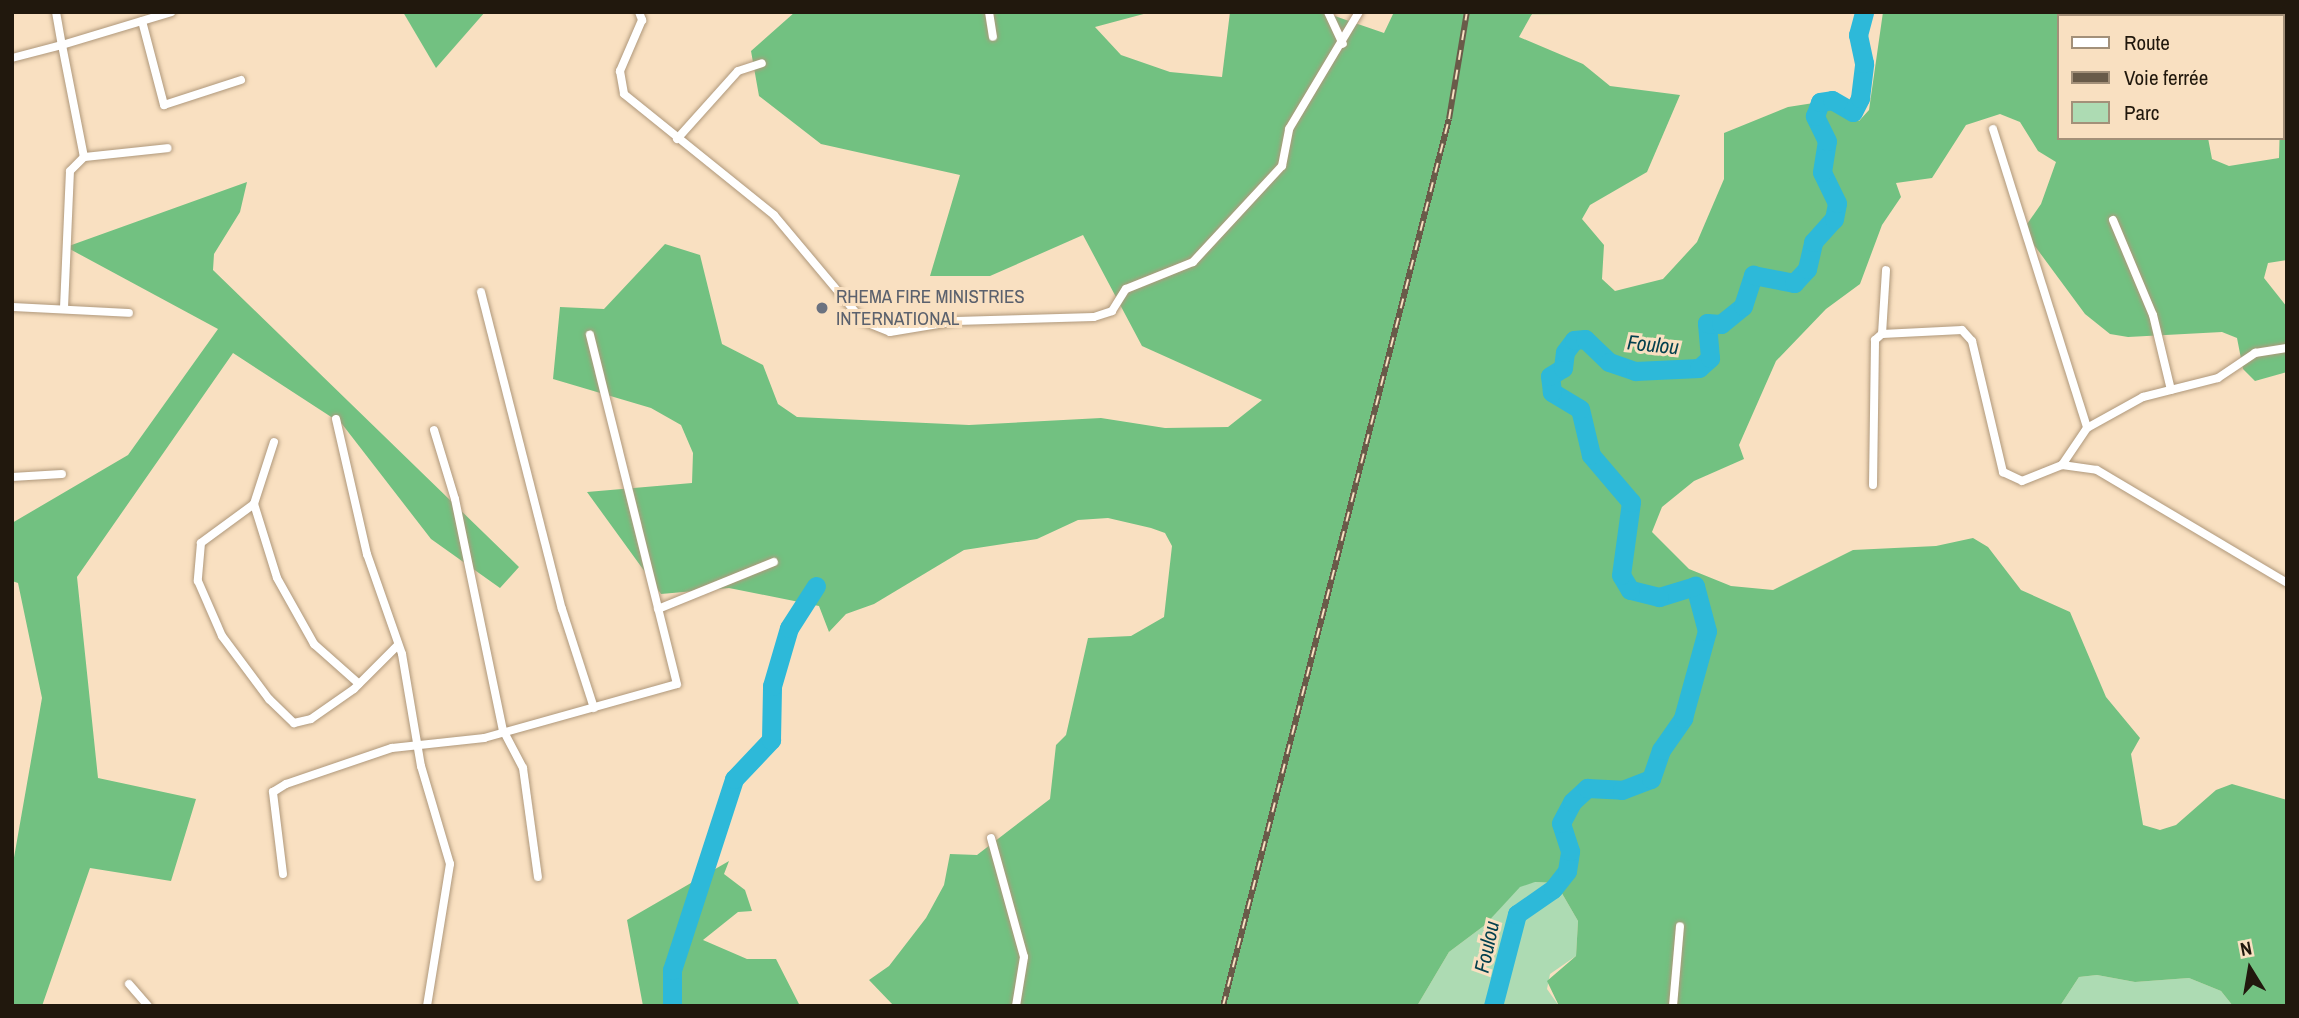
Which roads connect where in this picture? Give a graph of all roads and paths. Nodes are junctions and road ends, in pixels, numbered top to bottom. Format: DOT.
graph roads {
  1 [pos="56,12"];
  2 [pos="171,12"];
  3 [pos="639,12"];
  4 [pos="989,12"];
  5 [pos="1328,12"];
  6 [pos="1359,12"];
  7 [pos="142,21"];
  8 [pos="993,37"];
  9 [pos="1343,44"];
  10 [pos="62,45"];
  11 [pos="12,58"];
  12 [pos="762,63"];
  13 [pos="241,80"];
  14 [pos="1993,129"];
  15 [pos="677,139"];
  16 [pos="168,148"];
  17 [pos="84,157"];
  18 [pos="2113,220"];
  19 [pos="1886,271"];
  20 [pos="481,292"];
  21 [pos="12,307"];
  22 [pos="64,308"];
  23 [pos="129,313"];
  24 [pos="1882,334"];
  25 [pos="590,335"];
  26 [pos="2287,348"];
  27 [pos="2171,390"];
  28 [pos="335,419"];
  29 [pos="2087,428"];
  30 [pos="434,430"];
  31 [pos="274,442"];
  32 [pos="2062,465"];
  33 [pos="62,474"];
  34 [pos="12,477"];
  35 [pos="1873,485"];
  36 [pos="254,504"];
  37 [pos="774,562"];
  38 [pos="2287,583"];
  39 [pos="658,608"];
  40 [pos="398,645"];
  41 [pos="359,684"];
  42 [pos="594,708"];
  43 [pos="503,730"];
  44 [pos="420,745"];
  45 [pos="991,838"];
  46 [pos="283,874"];
  47 [pos="538,877"];
  48 [pos="1680,926"];
  49 [pos="129,984"];
  50 [pos="148,1006"];
  51 [pos="427,1006"];
  52 [pos="1016,1006"];
  53 [pos="1673,1006"];
  1 -- 10 [label="street"];
  2 -- 7 [label="street"];
  3 -- 15 [label="street"];
  4 -- 8 [label="street"];
  5 -- 9 [label="street"];
  6 -- 9 [label="street"];
  7 -- 10 [label="street"];
  7 -- 13 [label="street"];
  9 -- 15 [label="street"];
  10 -- 11 [label="street"];
  10 -- 17 [label="street"];
  12 -- 15 [label="street"];
  14 -- 29 [label="street"];
  16 -- 17 [label="street"];
  17 -- 22 [label="street"];
  18 -- 27 [label="street"];
  19 -- 24 [label="street"];
  20 -- 42 [label="street"];
  21 -- 22 [label="street"];
  22 -- 23 [label="street"];
  24 -- 32 [label="street"];
  24 -- 35 [label="street"];
  25 -- 39 [label="street"];
  26 -- 27 [label="street"];
  27 -- 29 [label="street"];
  28 -- 40 [label="street"];
  29 -- 32 [label="street"];
  30 -- 43 [label="street"];
  31 -- 36 [label="street"];
  32 -- 38 [label="street"];
  33 -- 34 [label="street"];
  36 -- 41 [label="street"];
  36 -- 41 [label="street"];
  37 -- 39 [label="street"];
  39 -- 42 [label="street"];
  40 -- 41 [label="street"];
  40 -- 44 [label="street"];
  42 -- 43 [label="street"];
  43 -- 44 [label="street"];
  43 -- 47 [label="street"];
  44 -- 46 [label="street"];
  44 -- 51 [label="street"];
  45 -- 52 [label="street"];
  48 -- 53 [label="street"];
  49 -- 50 [label="street"];
}
